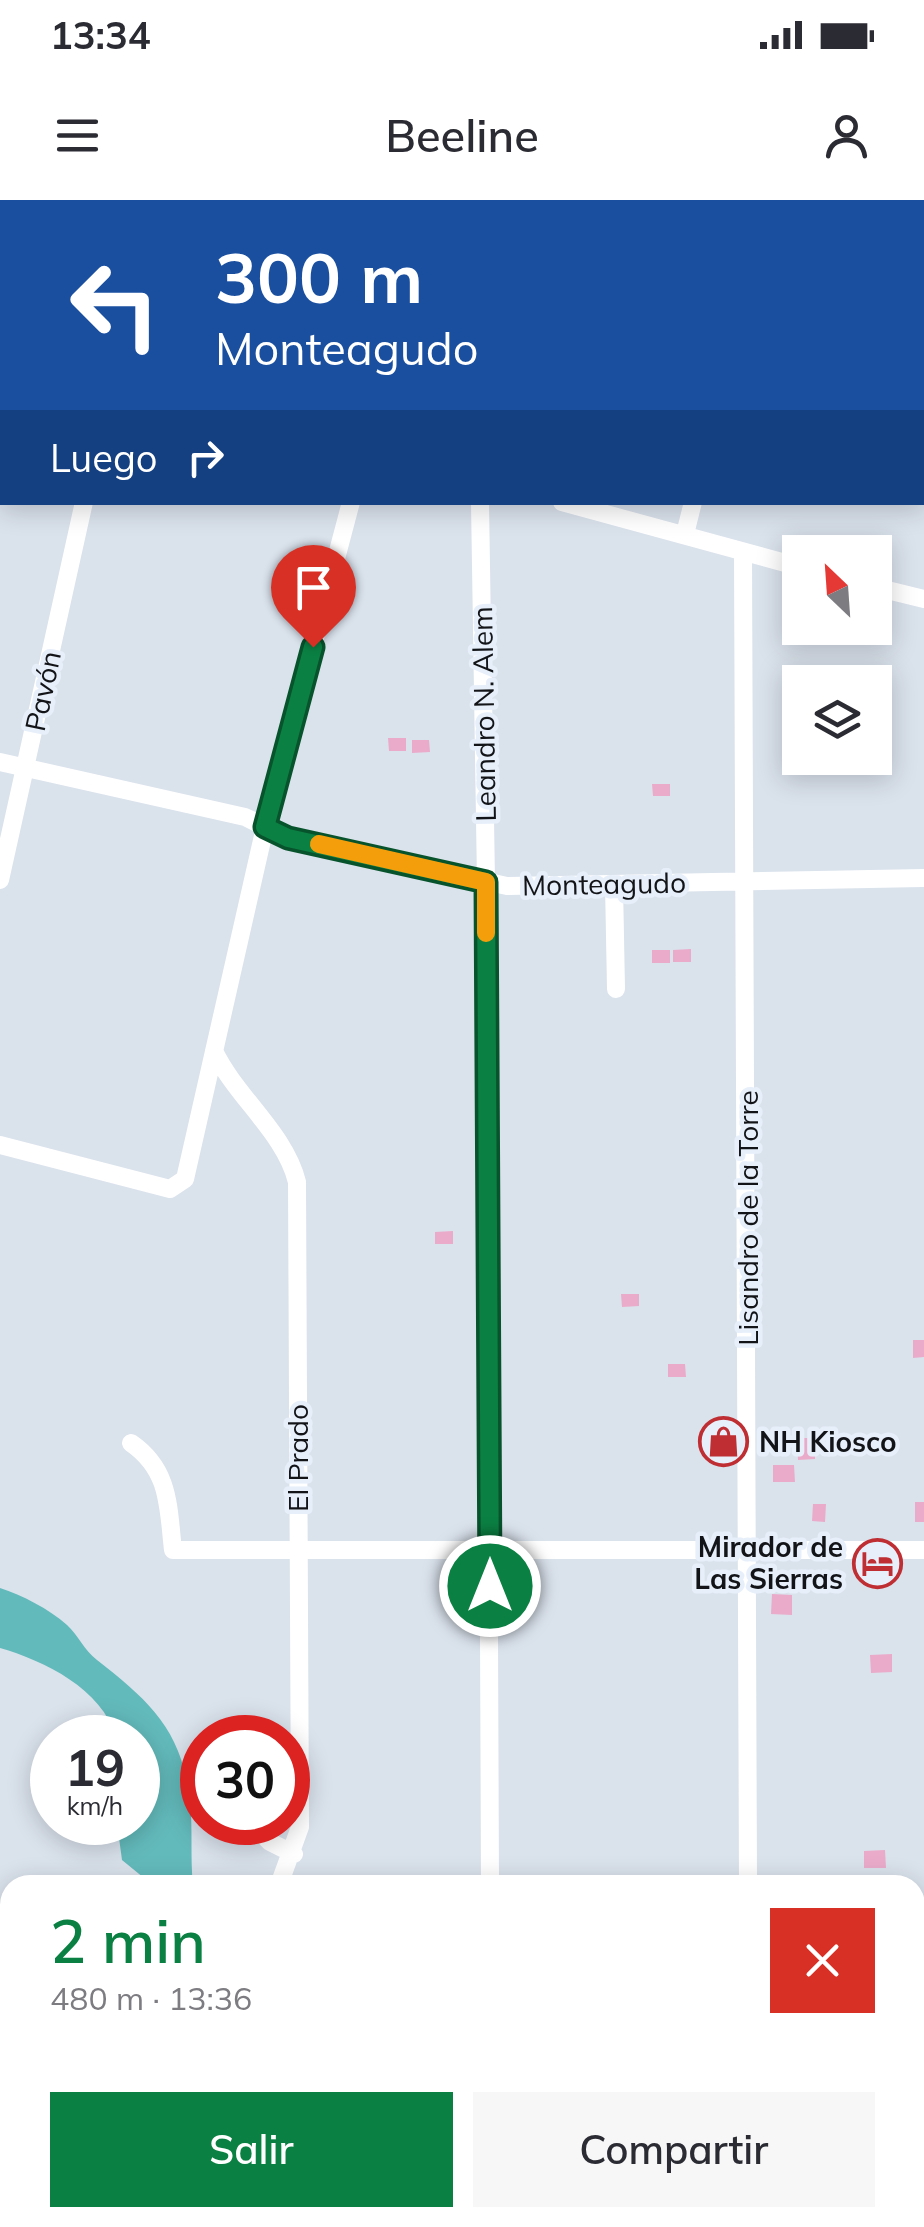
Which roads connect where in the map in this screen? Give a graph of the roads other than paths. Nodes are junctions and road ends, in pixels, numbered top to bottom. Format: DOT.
graph roads {
  1 [pos="83,505"];
  2 [pos="349,505"];
  3 [pos="480,505"];
  4 [pos="574,505"];
  5 [pos="693,505"];
  6 [pos="685,534"];
  7 [pos="742,552"];
  8 [pos="782,562"];
  9 [pos="892,592"];
  10 [pos="924,600"];
  11 [pos="0,762"];
  12 [pos="26,768"];
  13 [pos="265,827"];
  14 [pos="924,878"];
  15 [pos="0,880"];
  16 [pos="746,881"];
  17 [pos="486,882"];
  18 [pos="614,884"];
  19 [pos="616,989"];
  20 [pos="214,1052"];
  21 [pos="231,1084"];
  22 [pos="206,1086"];
  23 [pos="0,1145"];
  24 [pos="131,1443"];
  25 [pos="298,1548"];
  26 [pos="490,1548"];
  27 [pos="750,1549"];
  28 [pos="924,1550"];
  29 [pos="276,1845"];
  30 [pos="294,1854"];
  31 [pos="284,1875"];
  32 [pos="490,1875"];
  33 [pos="748,1875"];
  1 -- 12 [label="street, Pavón"];
  2 -- 13 [label="street"];
  3 -- 17 [label="street, Leandro N. Alem"];
  4 -- 6 [label="street"];
  5 -- 6 [label="street"];
  6 -- 7 [label="street"];
  7 -- 8 [label="street"];
  7 -- 16 [label="street, Lisandro de la Torre"];
  9 -- 10 [label="street"];
  11 -- 12 [label="street, Monteagudo"];
  12 -- 13 [label="street, Monteagudo"];
  12 -- 15 [label="street, Pavón"];
  13 -- 17 [label="street, Monteagudo"];
  13 -- 20 [label="street"];
  14 -- 16 [label="street, Monteagudo"];
  16 -- 18 [label="street, Monteagudo"];
  16 -- 27 [label="street, Lisandro de la Torre"];
  17 -- 18 [label="street, Monteagudo"];
  17 -- 26 [label="street, Leandro N. Alem"];
  18 -- 19 [label="street"];
  20 -- 21 [label="street, El Prado"];
  20 -- 22 [label="street"];
  21 -- 22 [label="street"];
  21 -- 25 [label="street, El Prado"];
  22 -- 23 [label="street"];
  24 -- 25 [label="street"];
  25 -- 26 [label="street"];
  25 -- 30 [label="street, El Prado"];
  26 -- 27 [label="street"];
  26 -- 32 [label="street, Leandro N. Alem"];
  27 -- 28 [label="street"];
  27 -- 33 [label="street, Lisandro de la Torre"];
  29 -- 30 [label="street"];
  30 -- 31 [label="street, El Prado"];
}
